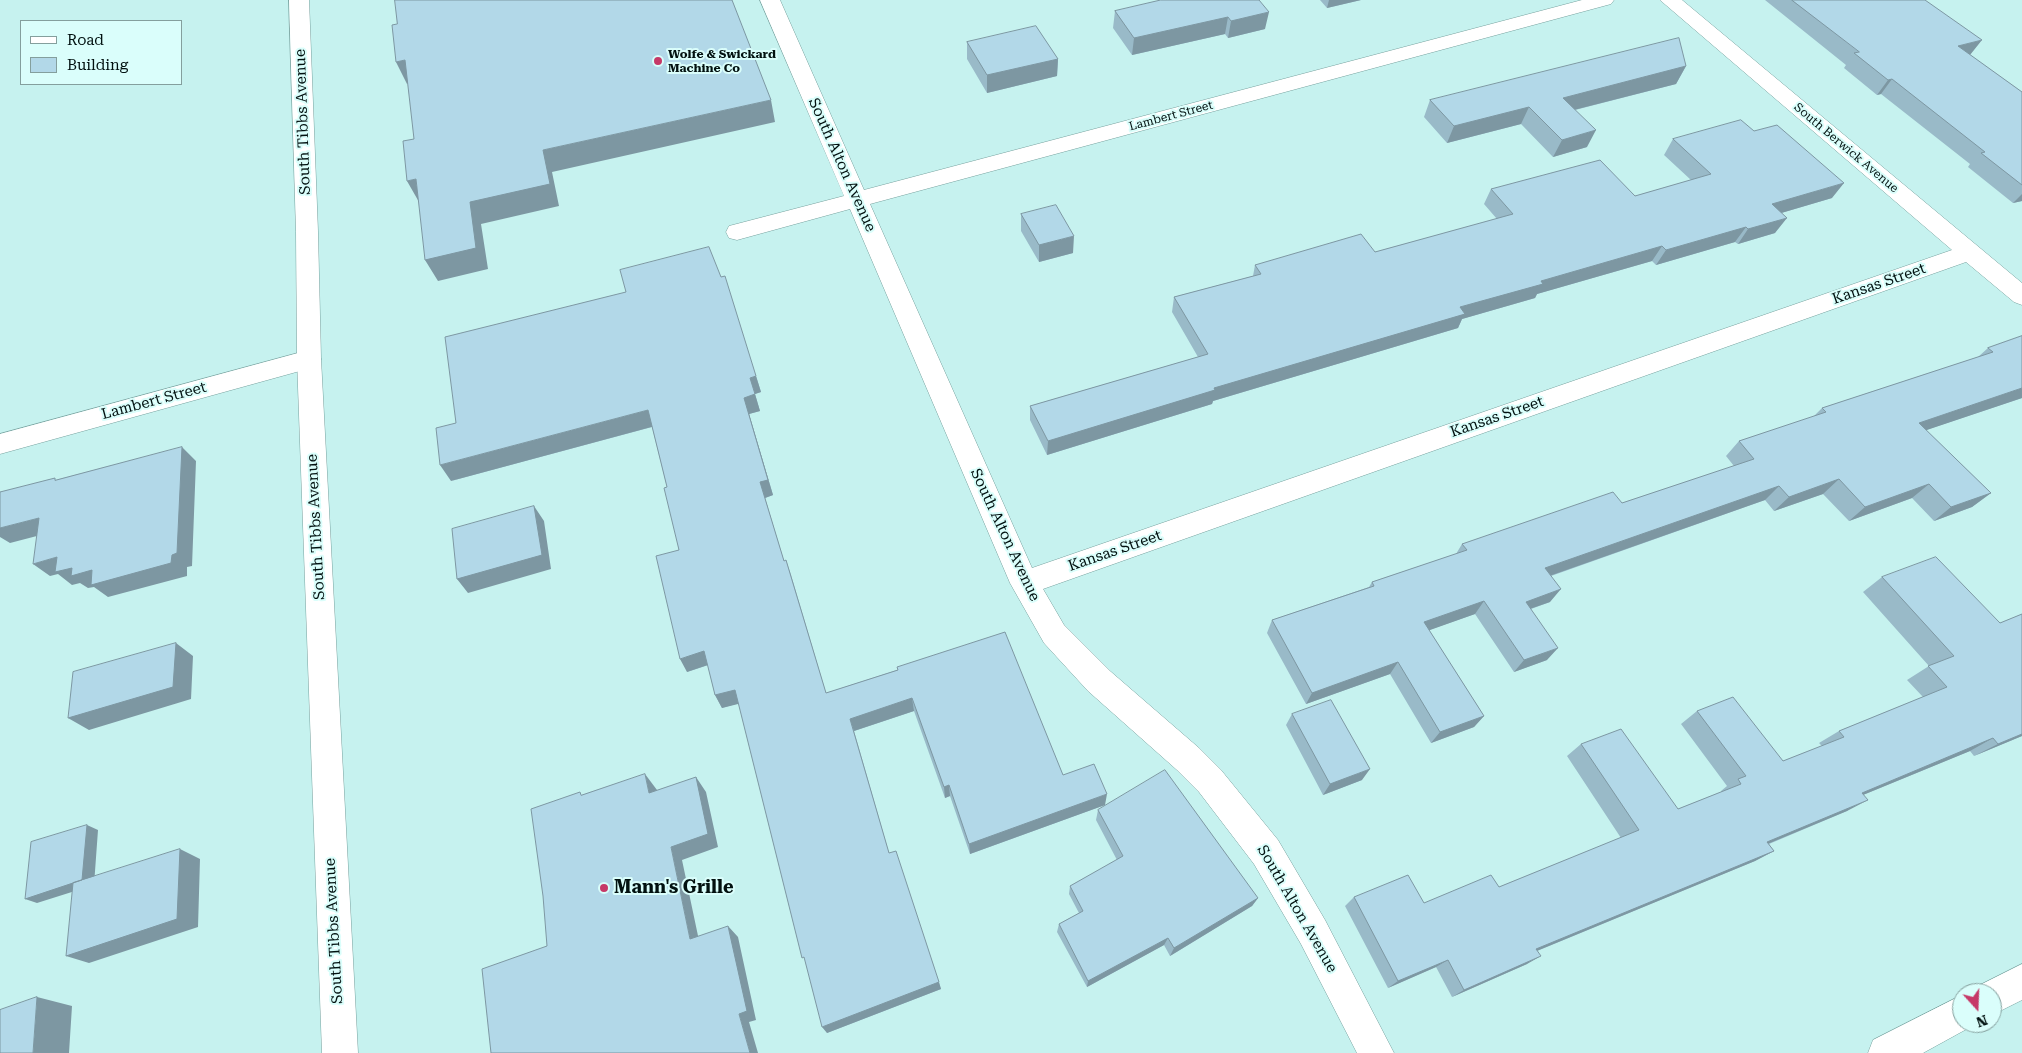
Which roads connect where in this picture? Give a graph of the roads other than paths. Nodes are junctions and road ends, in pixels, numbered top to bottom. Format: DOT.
graph roads {
  1 [pos="298,0"];
  2 [pos="770,0"];
  3 [pos="1604,0"];
  4 [pos="1670,0"];
  5 [pos="857,200"];
  6 [pos="737,232"];
  7 [pos="1970,252"];
  8 [pos="2022,296"];
  9 [pos="309,359"];
  10 [pos="0,444"];
  11 [pos="1024,583"];
  12 [pos="2022,981"];
  13 [pos="2002,992"];
  14 [pos="1952,1018"];
  15 [pos="340,1053"];
  16 [pos="1376,1053"];
  17 [pos="1886,1053"];
  1 -- 9 [label="street, South Tibbs Avenue"];
  2 -- 5 [label="street, South Alton Avenue"];
  3 -- 5 [label="street, Lambert Street"];
  4 -- 7 [label="street, South Berwick Avenue"];
  5 -- 6 [label="street, Lambert Street"];
  5 -- 11 [label="street, South Alton Avenue"];
  7 -- 8 [label="street, South Berwick Avenue"];
  7 -- 11 [label="street, Kansas Street"];
  9 -- 10 [label="street, Lambert Street"];
  9 -- 15 [label="street, South Tibbs Avenue"];
  11 -- 16 [label="street, South Alton Avenue"];
  12 -- 13 [label="street"];
  14 -- 17 [label="street"];
}
